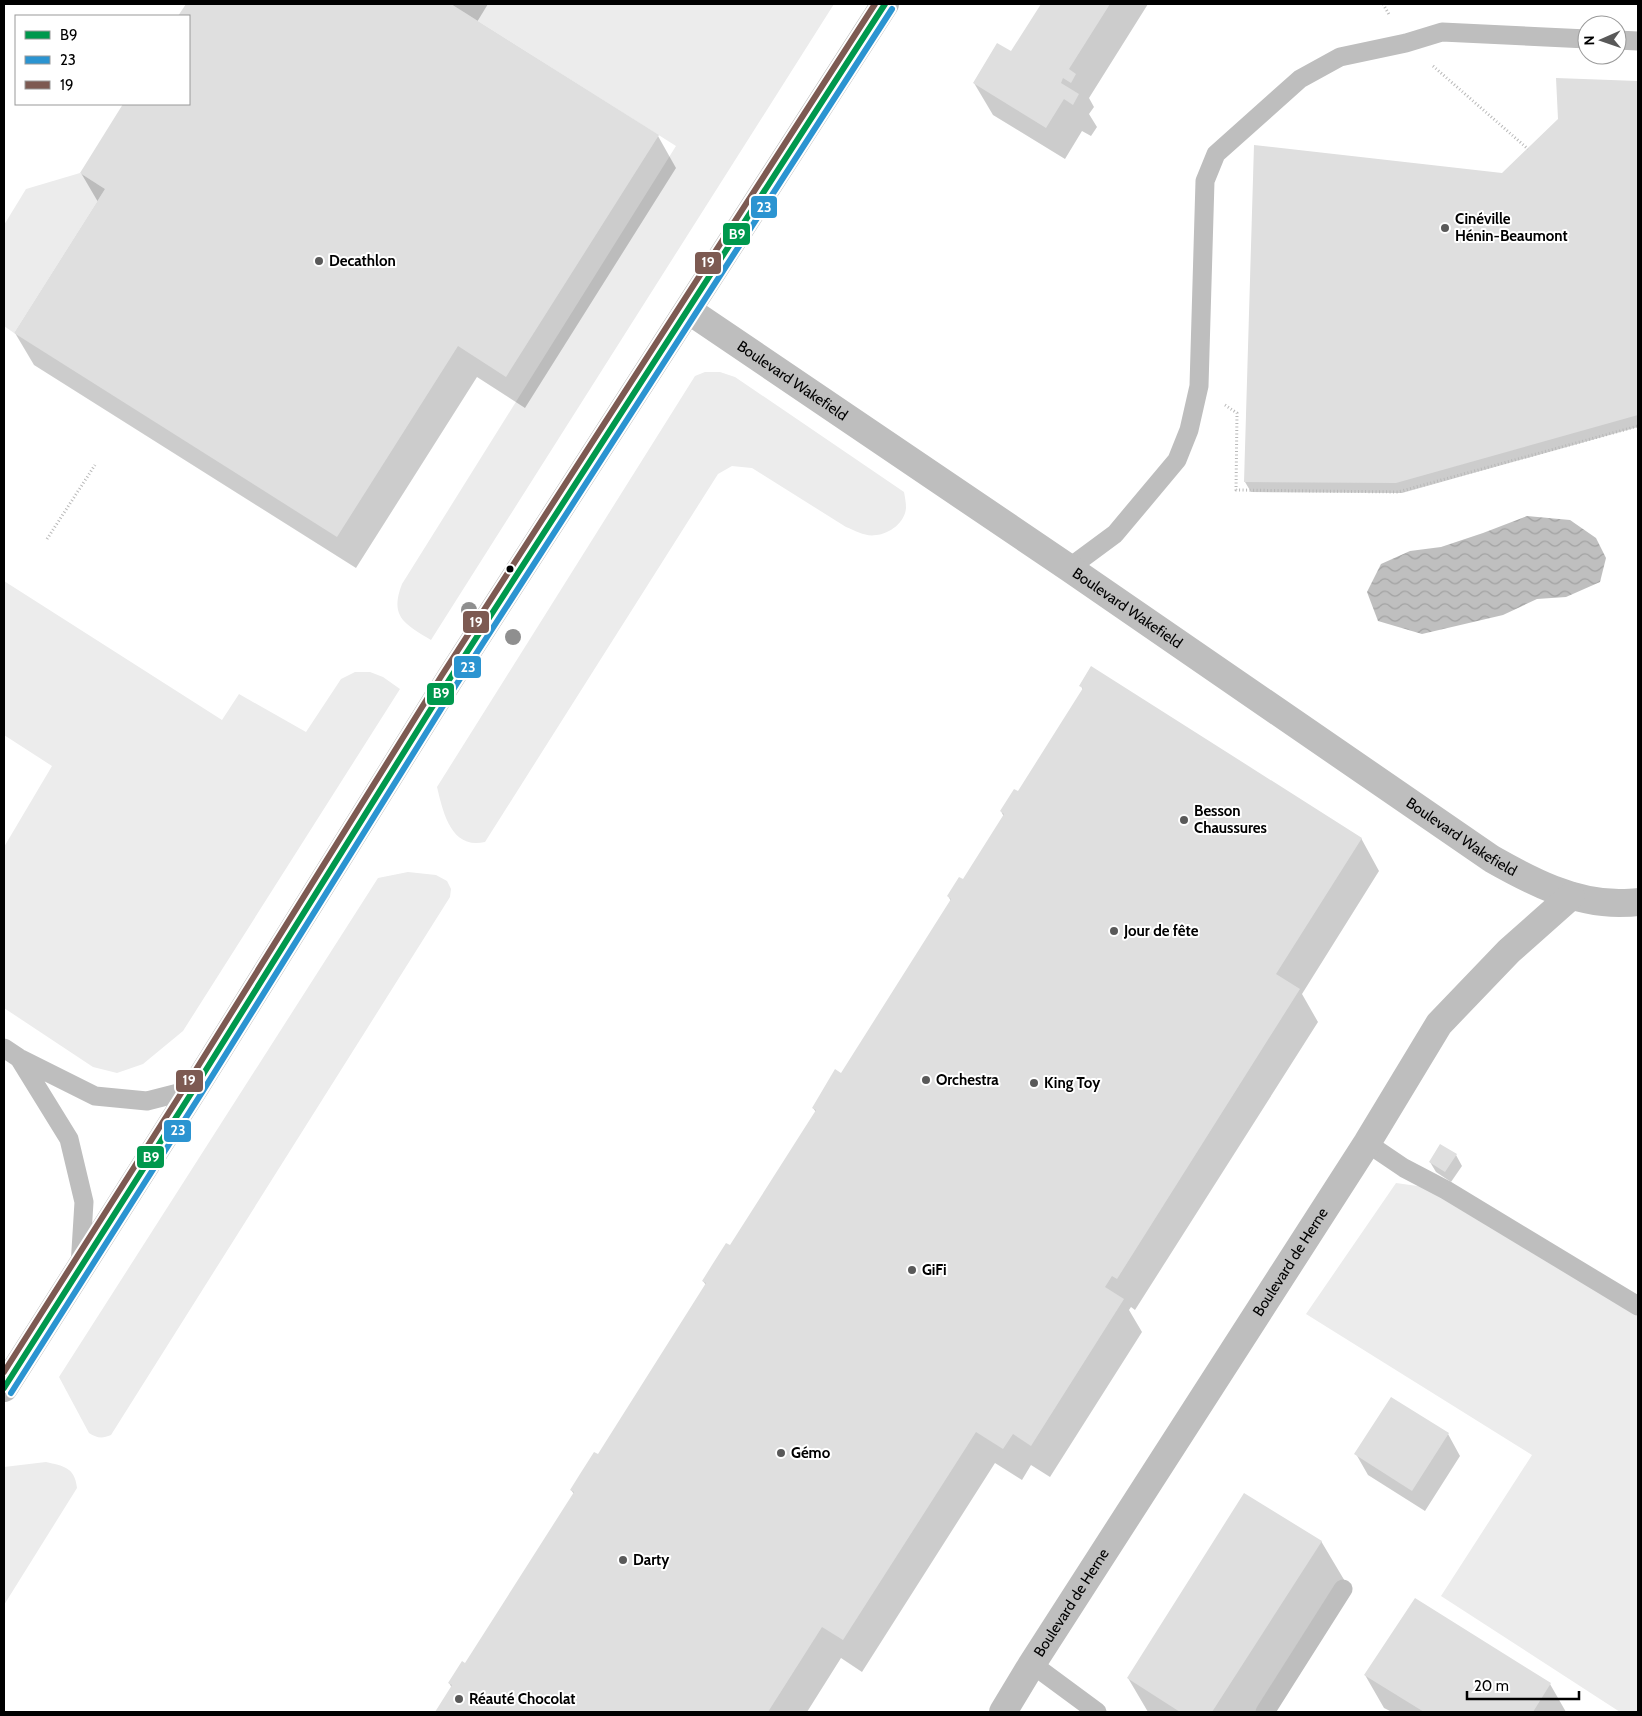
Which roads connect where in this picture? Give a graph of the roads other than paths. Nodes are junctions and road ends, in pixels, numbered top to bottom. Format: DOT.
graph roads {
  1 [pos="885,4"];
  2 [pos="1577,39"];
  3 [pos="688,310"];
  4 [pos="1069,568"];
  5 [pos="1571,896"];
  6 [pos="1638,902"];
  7 [pos="12,1053"];
  8 [pos="194,1089"];
  9 [pos="1367,1143"];
  10 [pos="80,1268"];
  11 [pos="1638,1306"];
  12 [pos="4,1388"];
  13 [pos="1343,1589"];
  14 [pos="1032,1664"];
  15 [pos="1003,1712"];
  16 [pos="1097,1712"];
  17 [pos="1265,1712"];
  1 -- 3 [label="street"];
  2 -- 4 [label="lane"];
  3 -- 4 [label="street, Boulevard Wakefield"];
  3 -- 8 [label="street"];
  4 -- 5 [label="street, Boulevard Wakefield"];
  5 -- 6 [label="street"];
  5 -- 9 [label="street, Boulevard de Herne"];
  7 -- 8 [label="lane"];
  7 -- 10 [label="lane"];
  8 -- 10 [label="street"];
  9 -- 11 [label="lane"];
  9 -- 14 [label="street, Boulevard de Herne"];
  10 -- 12 [label="street"];
  13 -- 17 [label="lane"];
  14 -- 15 [label="street, Boulevard de Herne"];
  14 -- 16 [label="lane"];
}
